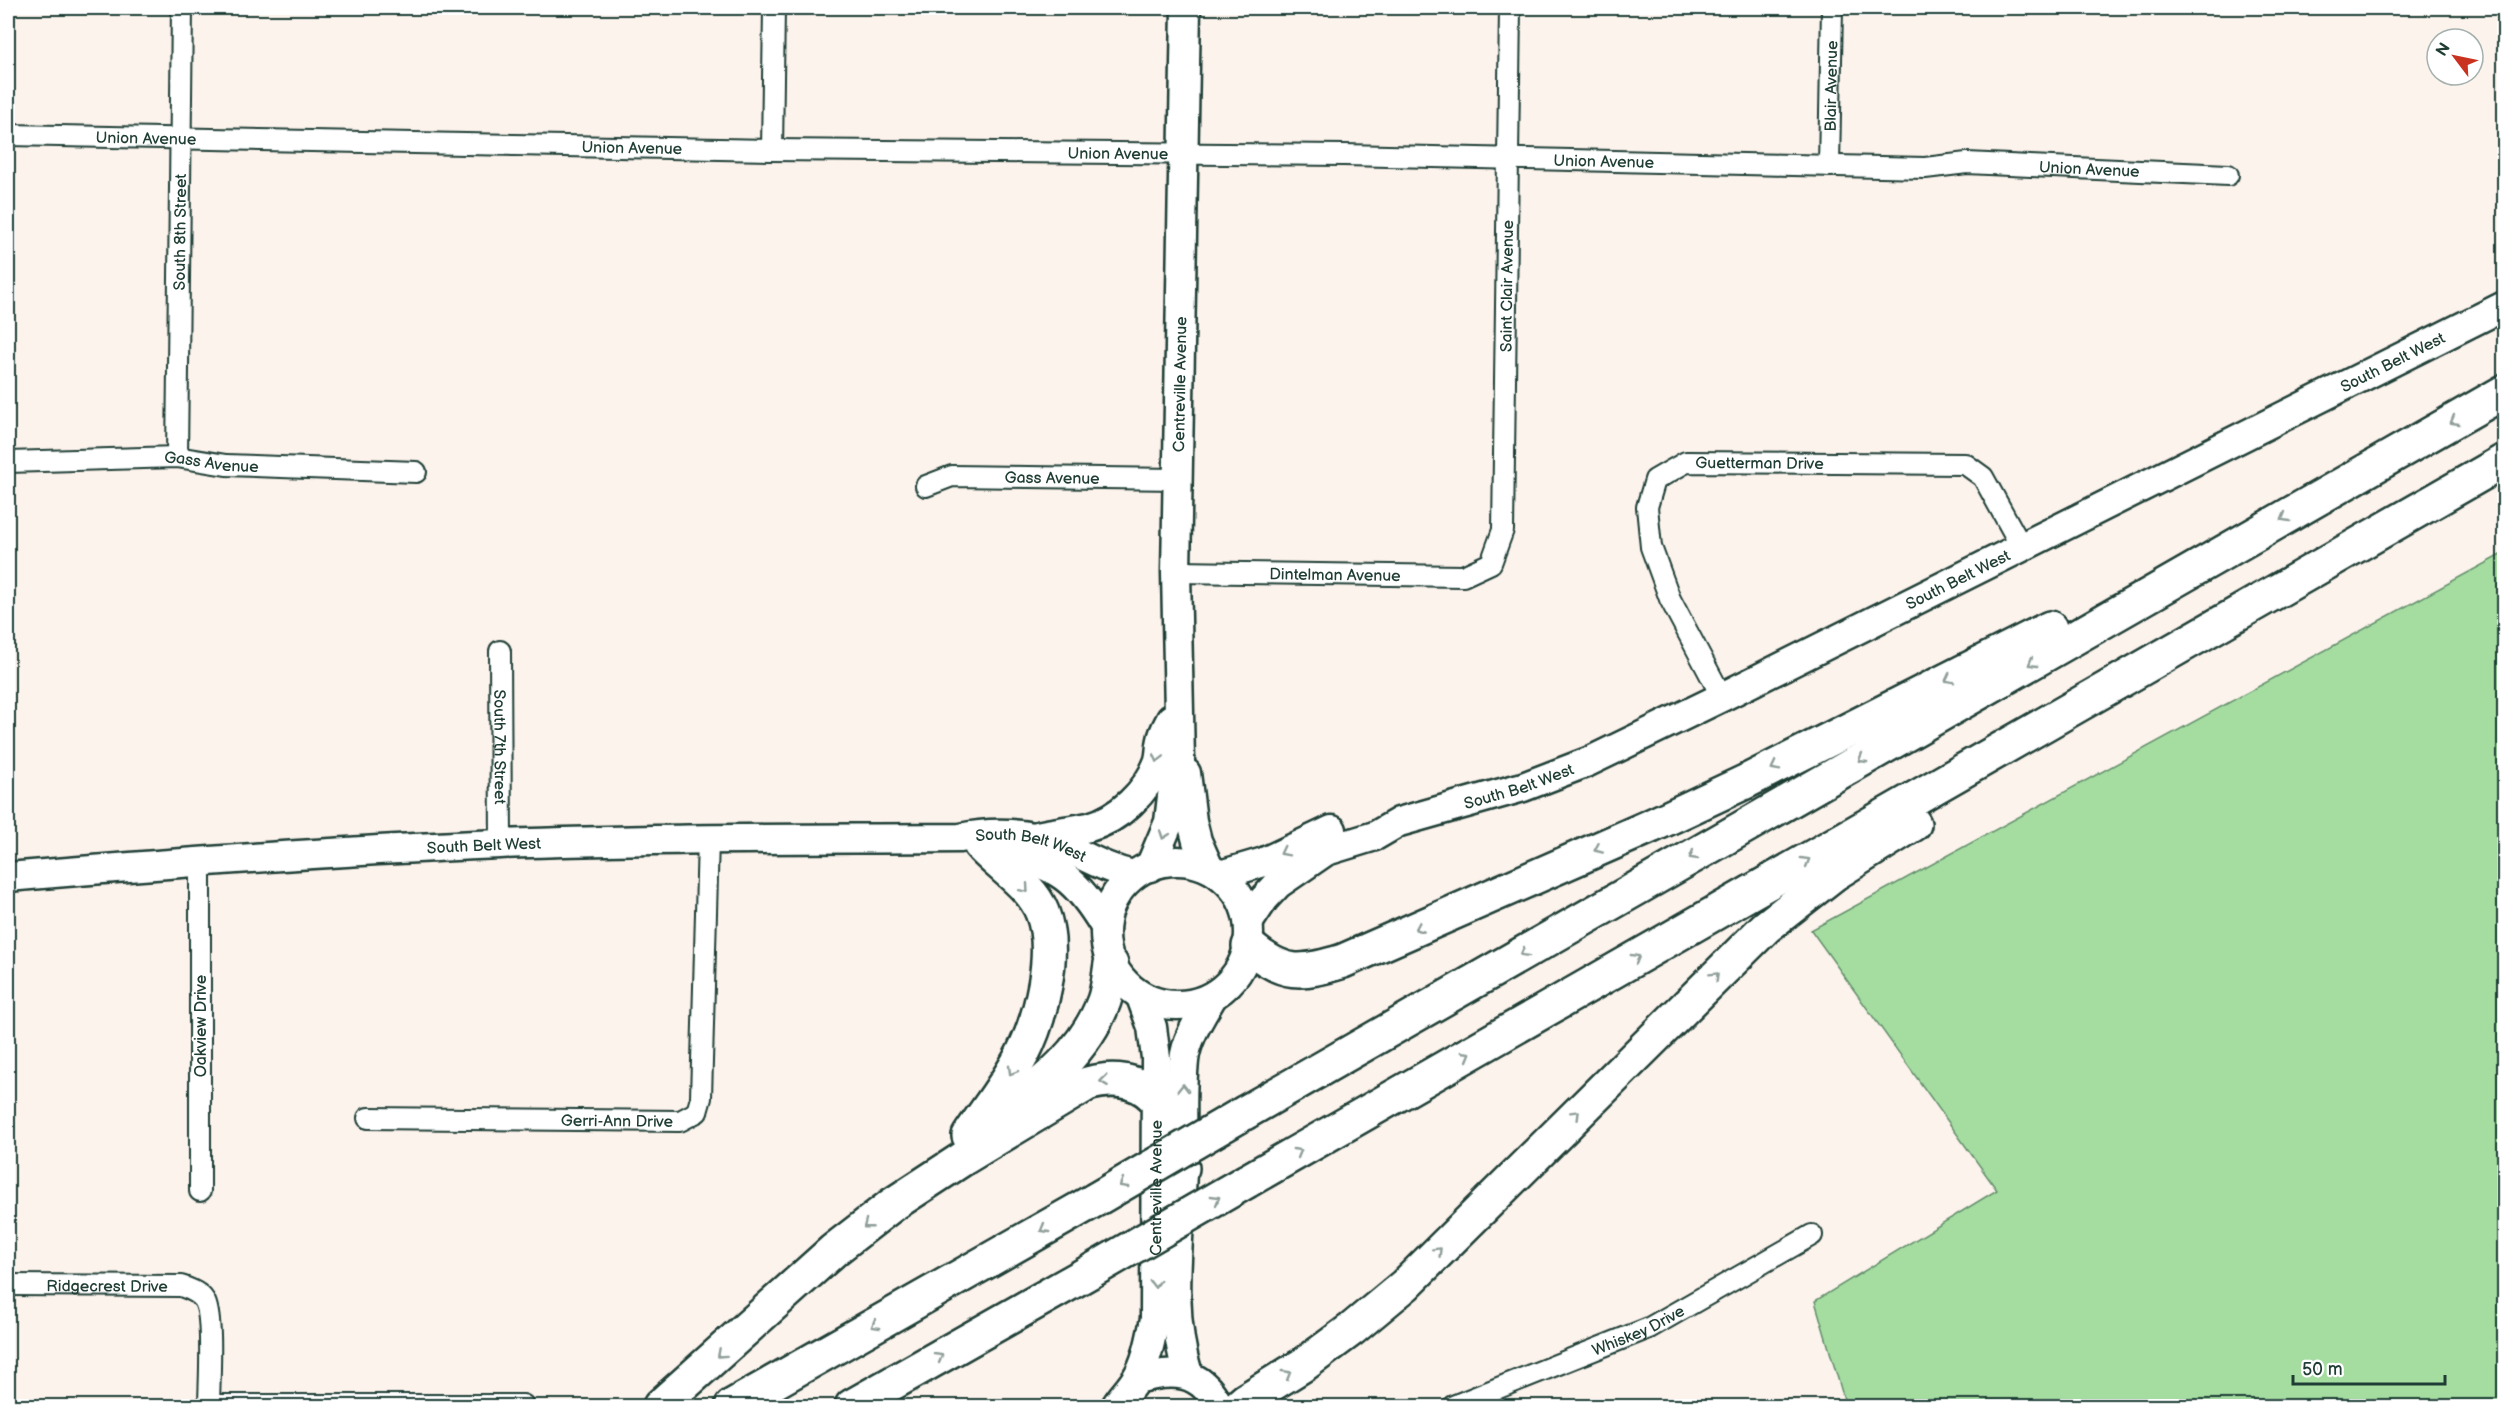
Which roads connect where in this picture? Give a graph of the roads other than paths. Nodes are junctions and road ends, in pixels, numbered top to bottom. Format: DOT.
graph roads {
  1 [pos="182,8"];
  2 [pos="774,8"];
  3 [pos="1186,8"];
  4 [pos="1510,8"];
  5 [pos="1832,8"];
  6 [pos="8,135"];
  7 [pos="180,139"];
  8 [pos="772,150"];
  9 [pos="1183,153"];
  10 [pos="1507,159"];
  11 [pos="1829,166"];
  12 [pos="2228,175"];
  13 [pos="2505,306"];
  14 [pos="2505,392"];
  15 [pos="177,457"];
  16 [pos="2505,461"];
  17 [pos="8,462"];
  18 [pos="416,472"];
  19 [pos="1178,478"];
  20 [pos="926,486"];
  21 [pos="2021,546"];
  22 [pos="1491,563"];
  23 [pos="1176,572"];
  24 [pos="2137,602"];
  25 [pos="500,651"];
  26 [pos="2138,671"];
  27 [pos="1722,697"];
  28 [pos="1180,704"];
  29 [pos="1180,760"];
  30 [pos="1399,822"];
  31 [pos="1034,837"];
  32 [pos="708,839"];
  33 [pos="972,843"];
  34 [pos="501,844"];
  35 [pos="200,861"];
  36 [pos="1214,870"];
  37 [pos="1141,871"];
  38 [pos="8,877"];
  39 [pos="1104,925"];
  40 [pos="1249,933"];
  41 [pos="1111,964"];
  42 [pos="1141,997"];
  43 [pos="1210,999"];
  44 [pos="1156,1099"];
  45 [pos="368,1118"];
  46 [pos="969,1136"];
  47 [pos="1182,1168"];
  48 [pos="200,1191"];
  49 [pos="892,1205"];
  50 [pos="1812,1235"];
  51 [pos="8,1285"];
  52 [pos="1188,1374"];
  53 [pos="1137,1379"];
  54 [pos="209,1406"];
  55 [pos="523,1406"];
  56 [pos="660,1407"];
  57 [pos="732,1407"];
  58 [pos="852,1407"];
  59 [pos="1116,1407"];
  60 [pos="1220,1407"];
  61 [pos="1239,1407"];
  62 [pos="1453,1407"];
  1 -- 7 [label="street, South 8th Street"];
  2 -- 8 [label="street"];
  3 -- 9 [label="main road, Centreville Avenue"];
  4 -- 10 [label="street, Saint Clair Avenue"];
  5 -- 11 [label="street, Blair Avenue"];
  6 -- 7 [label="street, Union Avenue"];
  7 -- 8 [label="street, Union Avenue"];
  7 -- 15 [label="street, South 8th Street"];
  8 -- 9 [label="street, Union Avenue"];
  9 -- 10 [label="street, Union Avenue"];
  9 -- 19 [label="main road, Centreville Avenue"];
  10 -- 11 [label="street, Union Avenue"];
  10 -- 22 [label="street, Saint Clair Avenue"];
  11 -- 12 [label="street, Union Avenue"];
  13 -- 21 [label="main road, South Belt West"];
  14 -- 24 [label="highway, one-way"];
  15 -- 17 [label="street, Gass Avenue"];
  15 -- 18 [label="street, Gass Avenue"];
  16 -- 26 [label="highway"];
  19 -- 20 [label="street, Gass Avenue"];
  19 -- 23 [label="main road, Centreville Avenue"];
  21 -- 27 [label="main road, South Belt West"];
  21 -- 27 [label="street, Guetterman Drive"];
  22 -- 23 [label="street, Dintelman Avenue"];
  23 -- 28 [label="main road, Centreville Avenue"];
  24 -- 40 [label="highway, one-way"];
  24 -- 57 [label="highway, one-way, bridge"];
  25 -- 34 [label="street, South 7th Street"];
  58 -- 26 [label="highway, one-way, bridge"];
  61 -- 26 [label="highway, one-way"];
  27 -- 30 [label="main road, South Belt West"];
  28 -- 29 [label="main road, Centreville Avenue"];
  28 -- 31 [label="main road, one-way"];
  29 -- 36 [label="main road, Centreville Avenue"];
  29 -- 37 [label="main road, Centreville Avenue, one-way"];
  30 -- 36 [label="main road, South Belt West, one-way"];
  30 -- 40 [label="main road, South Belt West"];
  31 -- 33 [label="main road, South Belt West"];
  31 -- 37 [label="main road, South Belt West"];
  32 -- 33 [label="main road, South Belt West"];
  32 -- 34 [label="main road, South Belt West"];
  32 -- 45 [label="street, Gerri-Ann Drive"];
  33 -- 39 [label="main road, South Belt West"];
  33 -- 46 [label="highway, one-way"];
  34 -- 35 [label="main road, South Belt West"];
  35 -- 38 [label="main road, South Belt West"];
  35 -- 48 [label="street, Oakview Drive"];
  36 -- 37 [label="main road, South Belt West"];
  36 -- 40 [label="main road"];
  37 -- 39 [label="main road, South Belt West"];
  39 -- 41 [label="main road, South Belt West"];
  40 -- 43 [label="main road, South Belt West"];
  41 -- 42 [label="main road, South Belt West"];
  41 -- 46 [label="highway"];
  42 -- 43 [label="main road, South Belt West"];
  42 -- 44 [label="main road, Centreville Avenue"];
  47 -- 43 [label="main road, Centreville Avenue, one-way"];
  44 -- 47 [label="highway"];
  44 -- 49 [label="highway, one-way"];
  44 -- 53 [label="main road, Centreville Avenue, one-way"];
  46 -- 49 [label="highway"];
  47 -- 52 [label="main road, Centreville Avenue"];
  49 -- 56 [label="highway, one-way"];
  50 -- 62 [label="street, Whiskey Drive"];
  51 -- 54 [label="street, Ridgecrest Drive"];
  52 -- 53 [label="main road"];
  52 -- 60 [label="main road"];
  53 -- 59 [label="main road, Centreville Avenue"];
  54 -- 55 [label="street"];
}
